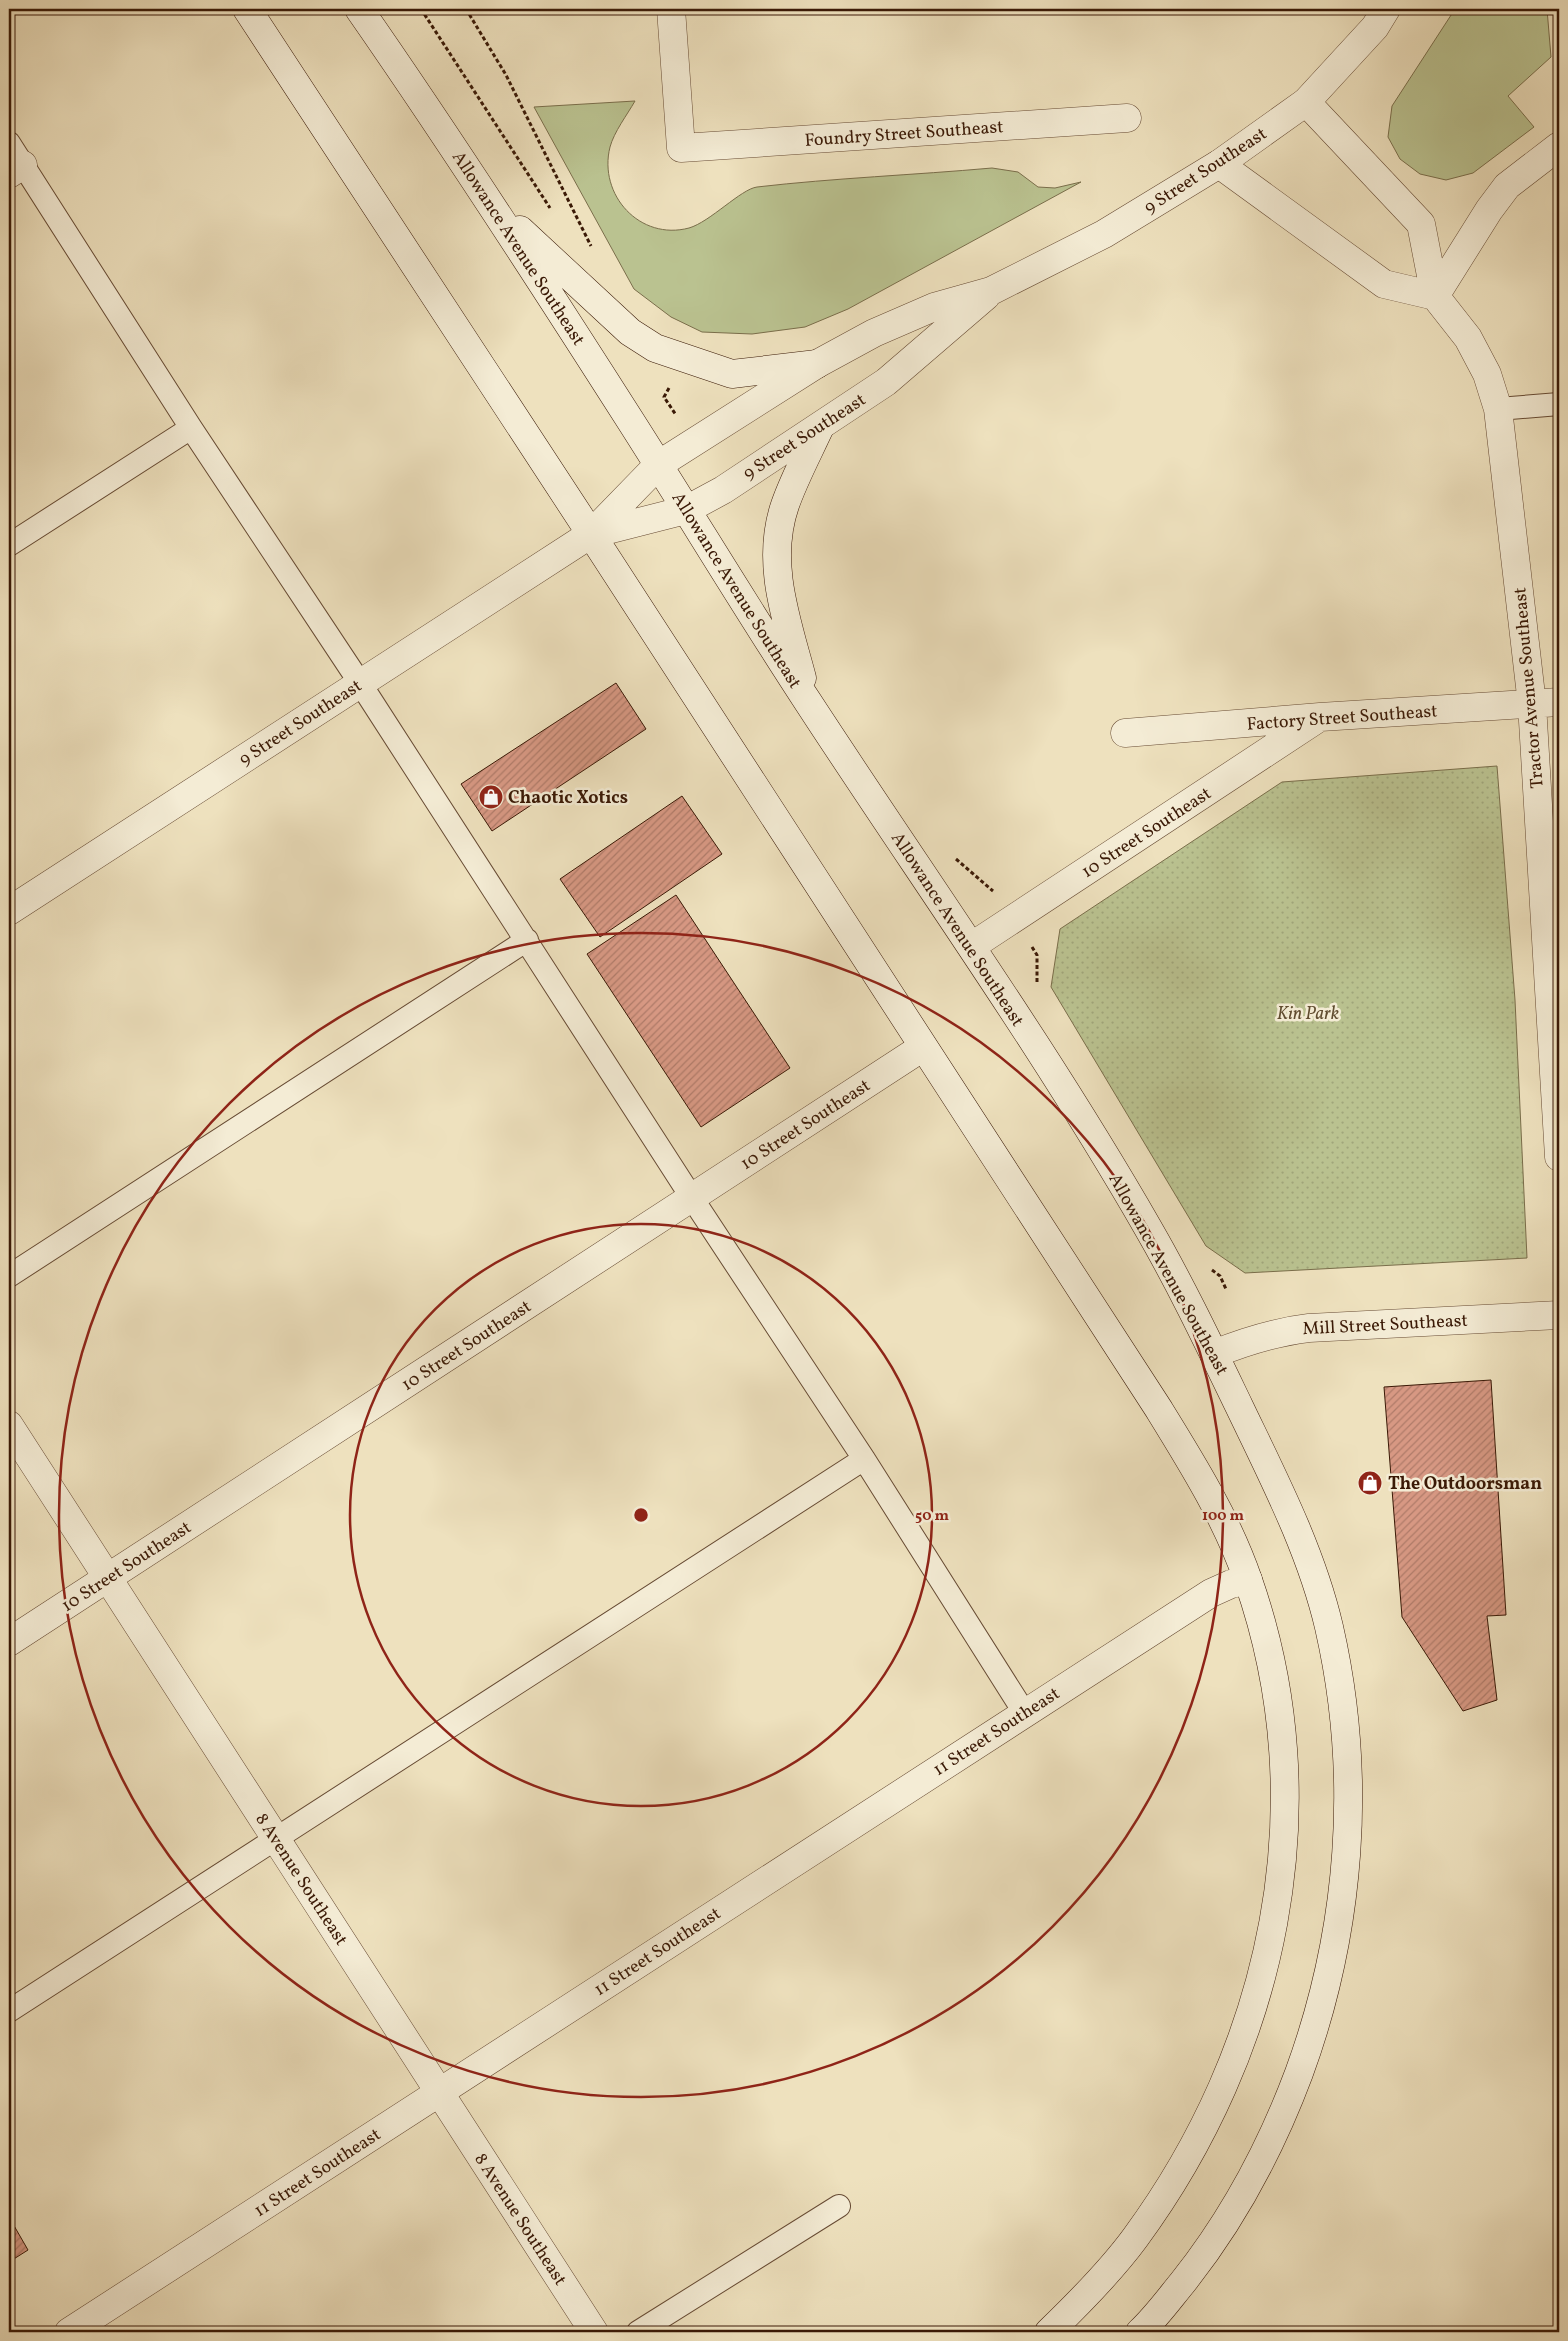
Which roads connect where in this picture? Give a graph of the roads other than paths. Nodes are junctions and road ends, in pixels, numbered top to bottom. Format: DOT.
graph roads {
  1 [pos="247,9"];
  2 [pos="359,9"];
  3 [pos="671,9"];
  4 [pos="1386,9"];
  5 [pos="1306,102"];
  6 [pos="1127,118"];
  7 [pos="1559,146"];
  8 [pos="14,161"];
  9 [pos="1219,164"];
  10 [pos="491,204"];
  11 [pos="991,291"];
  12 [pos="1435,296"];
  13 [pos="817,364"];
  14 [pos="1559,404"];
  15 [pos="1498,409"];
  16 [pos="190,428"];
  17 [pos="820,428"];
  18 [pos="658,465"];
  19 [pos="686,510"];
  20 [pos="591,534"];
  21 [pos="9,546"];
  22 [pos="360,683"];
  23 [pos="1559,702"];
  24 [pos="809,704"];
  25 [pos="1532,704"];
  26 [pos="1320,717"];
  27 [pos="1125,733"];
  28 [pos="9,911"];
  29 [pos="527,940"];
  30 [pos="972,946"];
  31 [pos="1555,1019"];
  32 [pos="922,1047"];
  33 [pos="1559,1157"];
  34 [pos="692,1198"];
  35 [pos="9,1276"];
  36 [pos="1559,1315"];
  37 [pos="1214,1354"];
  38 [pos="9,1425"];
  39 [pos="864,1459"];
  40 [pos="107,1578"];
  41 [pos="1248,1580"];
  42 [pos="9,1642"];
  43 [pos="1024,1712"];
  44 [pos="276,1838"];
  45 [pos="9,2011"];
  46 [pos="440,2092"];
  47 [pos="839,2206"];
  48 [pos="70,2332"];
  49 [pos="594,2332"];
  50 [pos="638,2332"];
  51 [pos="1049,2332"];
  52 [pos="1140,2332"];
  1 -- 20 [label="street"];
  2 -- 10 [label="street, Allowance Avenue Southeast"];
  3 -- 6 [label="street, Foundry Street Southeast"];
  4 -- 5 [label="street, 9 Street Southeast"];
  5 -- 9 [label="street, 9 Street Southeast"];
  5 -- 12 [label="street, Tractor Avenue Southeast"];
  7 -- 12 [label="street"];
  8 -- 16 [label="lane"];
  9 -- 11 [label="street, 9 Street Southeast"];
  9 -- 12 [label="street"];
  10 -- 13 [label="street"];
  10 -- 18 [label="street, Allowance Avenue Southeast"];
  11 -- 13 [label="street, 9 Street Southeast"];
  11 -- 17 [label="street, 9 Street Southeast"];
  12 -- 15 [label="street, Tractor Avenue Southeast"];
  13 -- 18 [label="street, 9 Street Southeast"];
  14 -- 15 [label="lane"];
  15 -- 25 [label="street, Tractor Avenue Southeast"];
  16 -- 21 [label="lane"];
  16 -- 22 [label="lane"];
  17 -- 19 [label="street, 9 Street Southeast"];
  17 -- 24 [label="street"];
  18 -- 19 [label="street, Allowance Avenue Southeast"];
  18 -- 20 [label="street, 9 Street Southeast"];
  19 -- 20 [label="street, 9 Street Southeast"];
  19 -- 24 [label="street, Allowance Avenue Southeast"];
  20 -- 22 [label="street, 9 Street Southeast"];
  20 -- 32 [label="street"];
  22 -- 28 [label="street, 9 Street Southeast"];
  22 -- 29 [label="lane"];
  23 -- 25 [label="street, Factory Street Southeast"];
  24 -- 30 [label="street, Allowance Avenue Southeast"];
  25 -- 26 [label="street, Factory Street Southeast"];
  25 -- 31 [label="street, Tractor Avenue Southeast"];
  26 -- 27 [label="street, Factory Street Southeast"];
  26 -- 30 [label="street, 10 Street Southeast"];
  29 -- 34 [label="lane"];
  29 -- 35 [label="lane"];
  30 -- 37 [label="street, Allowance Avenue Southeast"];
  31 -- 33 [label="street, Tractor Avenue Southeast"];
  32 -- 34 [label="street, 10 Street Southeast"];
  32 -- 41 [label="street"];
  34 -- 39 [label="lane"];
  34 -- 40 [label="street, 10 Street Southeast"];
  36 -- 37 [label="street, Mill Street Southeast"];
  37 -- 52 [label="street, Allowance Avenue Southeast"];
  38 -- 40 [label="street, 8 Avenue Southeast"];
  39 -- 43 [label="lane"];
  39 -- 44 [label="lane"];
  40 -- 42 [label="street, 10 Street Southeast"];
  40 -- 44 [label="street, 8 Avenue Southeast"];
  41 -- 43 [label="street, 11 Street Southeast"];
  41 -- 51 [label="street"];
  43 -- 46 [label="street, 11 Street Southeast"];
  44 -- 45 [label="lane"];
  44 -- 46 [label="street, 8 Avenue Southeast"];
  46 -- 48 [label="street, 11 Street Southeast"];
  46 -- 49 [label="street, 8 Avenue Southeast"];
  47 -- 50 [label="lane"];
}
